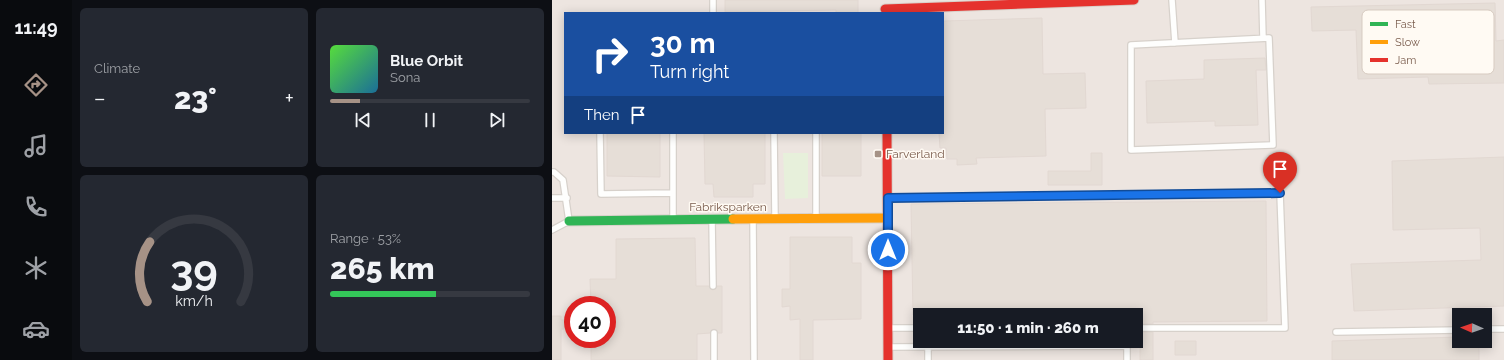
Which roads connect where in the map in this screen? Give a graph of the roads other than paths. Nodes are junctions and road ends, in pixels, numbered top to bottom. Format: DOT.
graph roads {
  1 [pos="713,0"];
  2 [pos="1134,0"];
  3 [pos="1172,0"];
  4 [pos="1262,0"];
  5 [pos="1072,1"];
  6 [pos="885,7"];
  7 [pos="713,12"];
  8 [pos="1263,38"];
  9 [pos="1175,43"];
  10 [pos="600,134"];
  11 [pos="673,134"];
  12 [pos="774,134"];
  13 [pos="816,134"];
  14 [pos="887,134"];
  15 [pos="552,172"];
  16 [pos="673,193"];
  17 [pos="552,198"];
  18 [pos="567,198"];
  19 [pos="888,198"];
  20 [pos="816,218"];
  21 [pos="887,218"];
  22 [pos="712,219"];
  23 [pos="753,219"];
  24 [pos="775,219"];
  25 [pos="674,220"];
  26 [pos="569,221"];
  27 [pos="552,230"];
  28 [pos="713,286"];
  29 [pos="888,328"];
  30 [pos="913,328"];
  31 [pos="1143,328"];
  32 [pos="1492,329"];
  33 [pos="1504,329"];
  34 [pos="1452,330"];
  35 [pos="1336,332"];
  36 [pos="714,333"];
  37 [pos="888,347"];
  38 [pos="913,348"];
  39 [pos="928,348"];
  40 [pos="1127,348"];
  41 [pos="714,360"];
  42 [pos="754,360"];
  43 [pos="888,360"];
  44 [pos="928,360"];
  45 [pos="1127,360"];
  1 -- 7 [label="lane"];
  2 -- 5 [label="street"];
  3 -- 9 [label="lane"];
  4 -- 8 [label="lane"];
  5 -- 6 [label="street"];
  8 -- 9 [label="lane"];
  8 -- 9 [label="lane"];
  10 -- 16 [label="lane"];
  11 -- 16 [label="lane"];
  12 -- 24 [label="lane"];
  13 -- 20 [label="lane"];
  14 -- 19 [label="street"];
  15 -- 18 [label="lane"];
  16 -- 25 [label="lane"];
  17 -- 18 [label="lane"];
  18 -- 26 [label="lane"];
  19 -- 21 [label="street"];
  19 -- 31 [label="lane"];
  20 -- 21 [label="street, Fabriksparken"];
  20 -- 24 [label="street, Fabriksparken"];
  21 -- 29 [label="street"];
  22 -- 23 [label="street, Fabriksparken"];
  22 -- 25 [label="street, Fabriksparken"];
  22 -- 28 [label="lane"];
  23 -- 24 [label="street, Fabriksparken"];
  23 -- 42 [label="lane"];
  25 -- 26 [label="street, Fabriksparken"];
  26 -- 27 [label="lane"];
  29 -- 30 [label="lane"];
  29 -- 37 [label="street"];
  32 -- 33 [label="lane"];
  34 -- 35 [label="lane"];
  36 -- 41 [label="lane"];
  37 -- 38 [label="lane"];
  37 -- 43 [label="street"];
  39 -- 44 [label="lane"];
  40 -- 45 [label="lane"];
}
